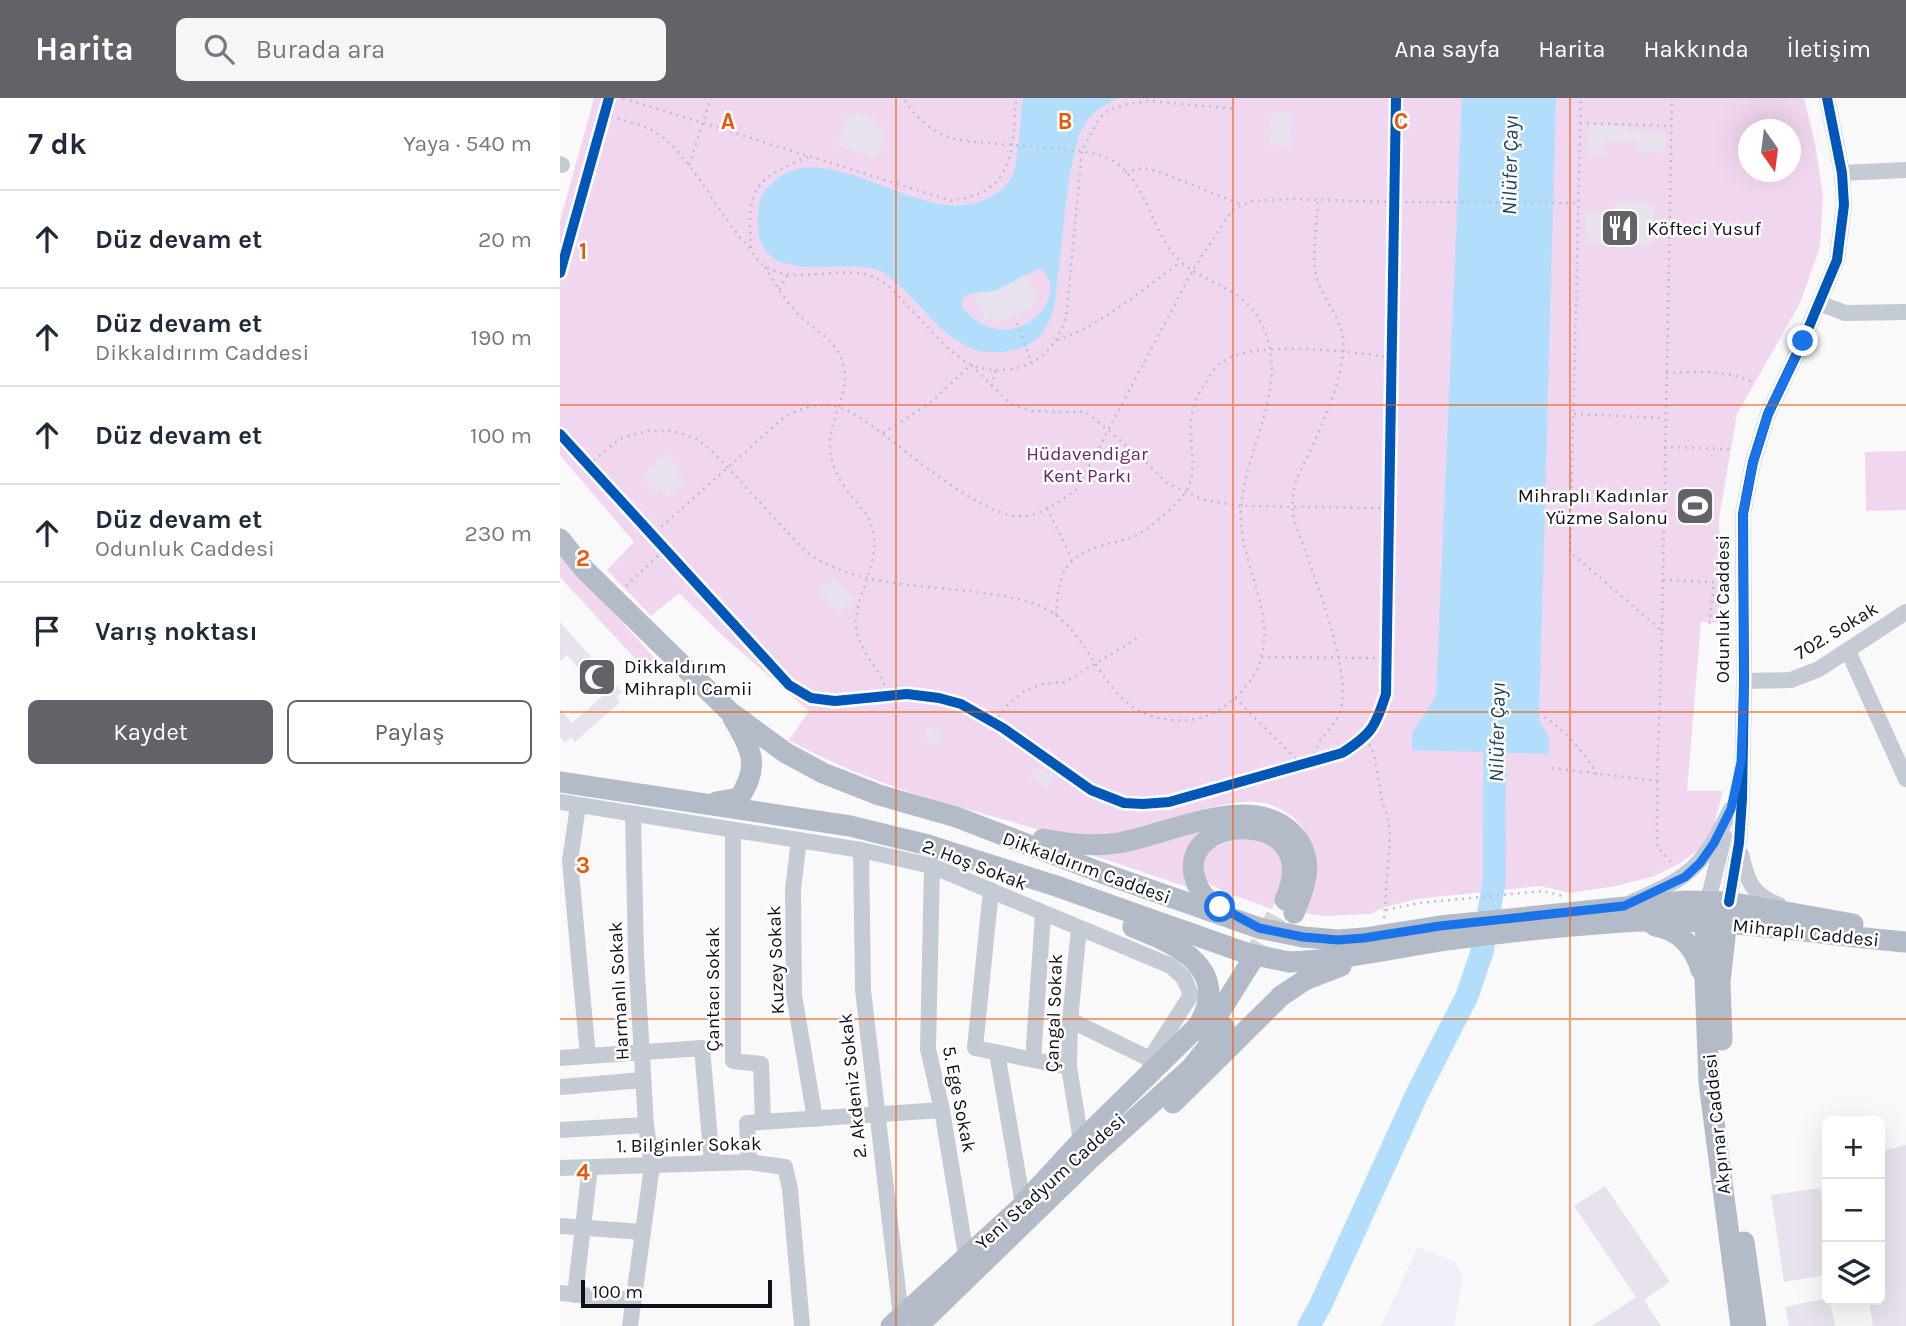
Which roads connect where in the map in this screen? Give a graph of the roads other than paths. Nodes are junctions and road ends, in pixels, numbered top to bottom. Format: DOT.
graph roads {
  1 [pos="1827,98"];
  2 [pos="1906,170"];
  3 [pos="1842,173"];
  4 [pos="1819,303"];
  5 [pos="1906,312"];
  6 [pos="560,540"];
  7 [pos="1906,612"];
  8 [pos="1848,651"];
  9 [pos="1744,681"];
  10 [pos="730,712"];
  11 [pos="1741,762"];
  12 [pos="1906,779"];
  13 [pos="560,782"];
  14 [pos="560,802"];
  15 [pos="693,804"];
  16 [pos="578,806"];
  17 [pos="1731,809"];
  18 [pos="633,815"];
  19 [pos="956,817"];
  20 [pos="733,831"];
  21 [pos="799,840"];
  22 [pos="1739,843"];
  23 [pos="861,850"];
  24 [pos="565,861"];
  25 [pos="979,862"];
  26 [pos="932,866"];
  27 [pos="991,890"];
  28 [pos="1717,912"];
  29 [pos="1797,913"];
  30 [pos="1042,914"];
  31 [pos="1617,914"];
  32 [pos="1079,928"];
  33 [pos="1259,928"];
  34 [pos="1780,928"];
  35 [pos="1906,932"];
  36 [pos="1906,942"];
  37 [pos="1384,944"];
  38 [pos="1254,960"];
  39 [pos="1713,981"];
  40 [pos="1070,1020"];
  41 [pos="642,1052"];
  42 [pos="997,1053"];
  43 [pos="588,1056"];
  44 [pos="560,1058"];
  45 [pos="1034,1060"];
  46 [pos="1069,1067"];
  47 [pos="1150,1067"];
  48 [pos="643,1080"];
  49 [pos="560,1087"];
  50 [pos="942,1110"];
  51 [pos="876,1116"];
  52 [pos="815,1119"];
  53 [pos="763,1122"];
  54 [pos="646,1125"];
  55 [pos="560,1130"];
  56 [pos="1081,1141"];
  57 [pos="749,1162"];
  58 [pos="712,1163"];
  59 [pos="652,1166"];
  60 [pos="590,1167"];
  61 [pos="560,1168"];
  62 [pos="1033,1206"];
  63 [pos="560,1226"];
  64 [pos="582,1228"];
  65 [pos="643,1232"];
  66 [pos="966,1255"];
  67 [pos="567,1294"];
  68 [pos="634,1300"];
  69 [pos="903,1323"];
  70 [pos="630,1326"];
  71 [pos="802,1326"];
  72 [pos="1741,1326"];
  73 [pos="1756,1326"];
  1 -- 3 [label="street, Odunluk Caddesi"];
  2 -- 3 [label="street"];
  3 -- 4 [label="street, Odunluk Caddesi"];
  4 -- 5 [label="street"];
  4 -- 9 [label="street, Odunluk Caddesi"];
  6 -- 10 [label="main road, Dikkaldırım Caddesi"];
  7 -- 8 [label="street, 702. Sokak"];
  8 -- 9 [label="street, 702. Sokak"];
  8 -- 12 [label="street"];
  9 -- 11 [label="street, Odunluk Caddesi"];
  10 -- 15 [label="main road"];
  10 -- 19 [label="main road, Dikkaldırım Caddesi"];
  11 -- 17 [label="street"];
  11 -- 22 [label="street"];
  13 -- 15 [label="main road, Dikkaldırım Caddesi"];
  14 -- 16 [label="street, 2. Hoş Sokak"];
  15 -- 25 [label="main road, Dikkaldırım Caddesi"];
  16 -- 18 [label="street, 2. Hoş Sokak"];
  16 -- 24 [label="street"];
  17 -- 28 [label="street"];
  17 -- 31 [label="street"];
  18 -- 20 [label="street, 2. Hoş Sokak"];
  18 -- 41 [label="street, Harmanlı Sokak"];
  19 -- 33 [label="main road, Dikkaldırım Caddesi"];
  19 -- 33 [label="main road"];
  20 -- 21 [label="street, 2. Hoş Sokak"];
  20 -- 53 [label="street, Çantacı Sokak"];
  21 -- 23 [label="street, 2. Hoş Sokak"];
  21 -- 52 [label="street, Kuzey Sokak"];
  22 -- 28 [label="street"];
  22 -- 29 [label="street"];
  23 -- 26 [label="street, 2. Hoş Sokak"];
  23 -- 51 [label="street, 2. Akdeniz Sokak"];
  24 -- 43 [label="street"];
  25 -- 38 [label="main road, Dikkaldırım Caddesi"];
  25 -- 47 [label="main road"];
  26 -- 27 [label="street, 2. Hoş Sokak"];
  26 -- 50 [label="street, 5. Ege Sokak"];
  27 -- 30 [label="street, 2. Hoş Sokak"];
  27 -- 42 [label="street"];
  28 -- 29 [label="main road, Mihraplı Caddesi"];
  28 -- 31 [label="main road, Dikkaldırım Caddesi"];
  28 -- 34 [label="main road, Mihraplı Caddesi"];
  28 -- 39 [label="main road, Akpınar Caddesi"];
  29 -- 35 [label="main road, Mihraplı Caddesi"];
  30 -- 32 [label="street, 2. Hoş Sokak"];
  30 -- 45 [label="street"];
  31 -- 37 [label="main road, Dikkaldırım Caddesi"];
  31 -- 39 [label="main road"];
  32 -- 40 [label="street, Çangal Sokak"];
  32 -- 47 [label="street, 2. Hoş Sokak"];
  33 -- 37 [label="main road, Dikkaldırım Caddesi, bridge"];
  34 -- 36 [label="main road, Mihraplı Caddesi"];
  34 -- 39 [label="main road"];
  37 -- 38 [label="main road, Dikkaldırım Caddesi, bridge"];
  37 -- 62 [label="main road"];
  38 -- 62 [label="main road, Yeni Stadyum Caddesi"];
  39 -- 72 [label="main road, Akpınar Caddesi"];
  39 -- 73 [label="main road, Akpınar Caddesi"];
  40 -- 46 [label="street, Çangal Sokak"];
  40 -- 47 [label="street"];
  41 -- 43 [label="street"];
  41 -- 48 [label="street, Harmanlı Sokak"];
  41 -- 58 [label="street"];
  42 -- 45 [label="street"];
  42 -- 62 [label="street"];
  43 -- 44 [label="street"];
  45 -- 46 [label="street"];
  46 -- 56 [label="street, Çangal Sokak"];
  47 -- 56 [label="main road"];
  48 -- 49 [label="street"];
  48 -- 54 [label="street, Harmanlı Sokak"];
  50 -- 51 [label="street"];
  50 -- 66 [label="street, 5. Ege Sokak"];
  51 -- 52 [label="street"];
  51 -- 69 [label="street, 2. Akdeniz Sokak"];
  52 -- 53 [label="street"];
  53 -- 57 [label="street"];
  54 -- 55 [label="street"];
  54 -- 59 [label="street, Harmanlı Sokak"];
  56 -- 62 [label="main road"];
  57 -- 58 [label="street, 1. Bilginler Sokak"];
  57 -- 71 [label="street, 1. Bilginler Sokak"];
  58 -- 59 [label="street, 1. Bilginler Sokak"];
  59 -- 60 [label="street, 1. Bilginler Sokak"];
  59 -- 65 [label="street, Harmanlı Sokak"];
  60 -- 61 [label="street, 1. Bilginler Sokak"];
  60 -- 64 [label="street"];
  62 -- 66 [label="main road, Yeni Stadyum Caddesi"];
  62 -- 69 [label="main road, Yeni Stadyum Caddesi"];
  63 -- 64 [label="street"];
  64 -- 65 [label="street"];
  64 -- 67 [label="street"];
  65 -- 68 [label="street, Harmanlı Sokak"];
  66 -- 69 [label="main road, Yeni Stadyum Caddesi"];
  67 -- 68 [label="street"];
  68 -- 70 [label="street, Harmanlı Sokak"];
}
